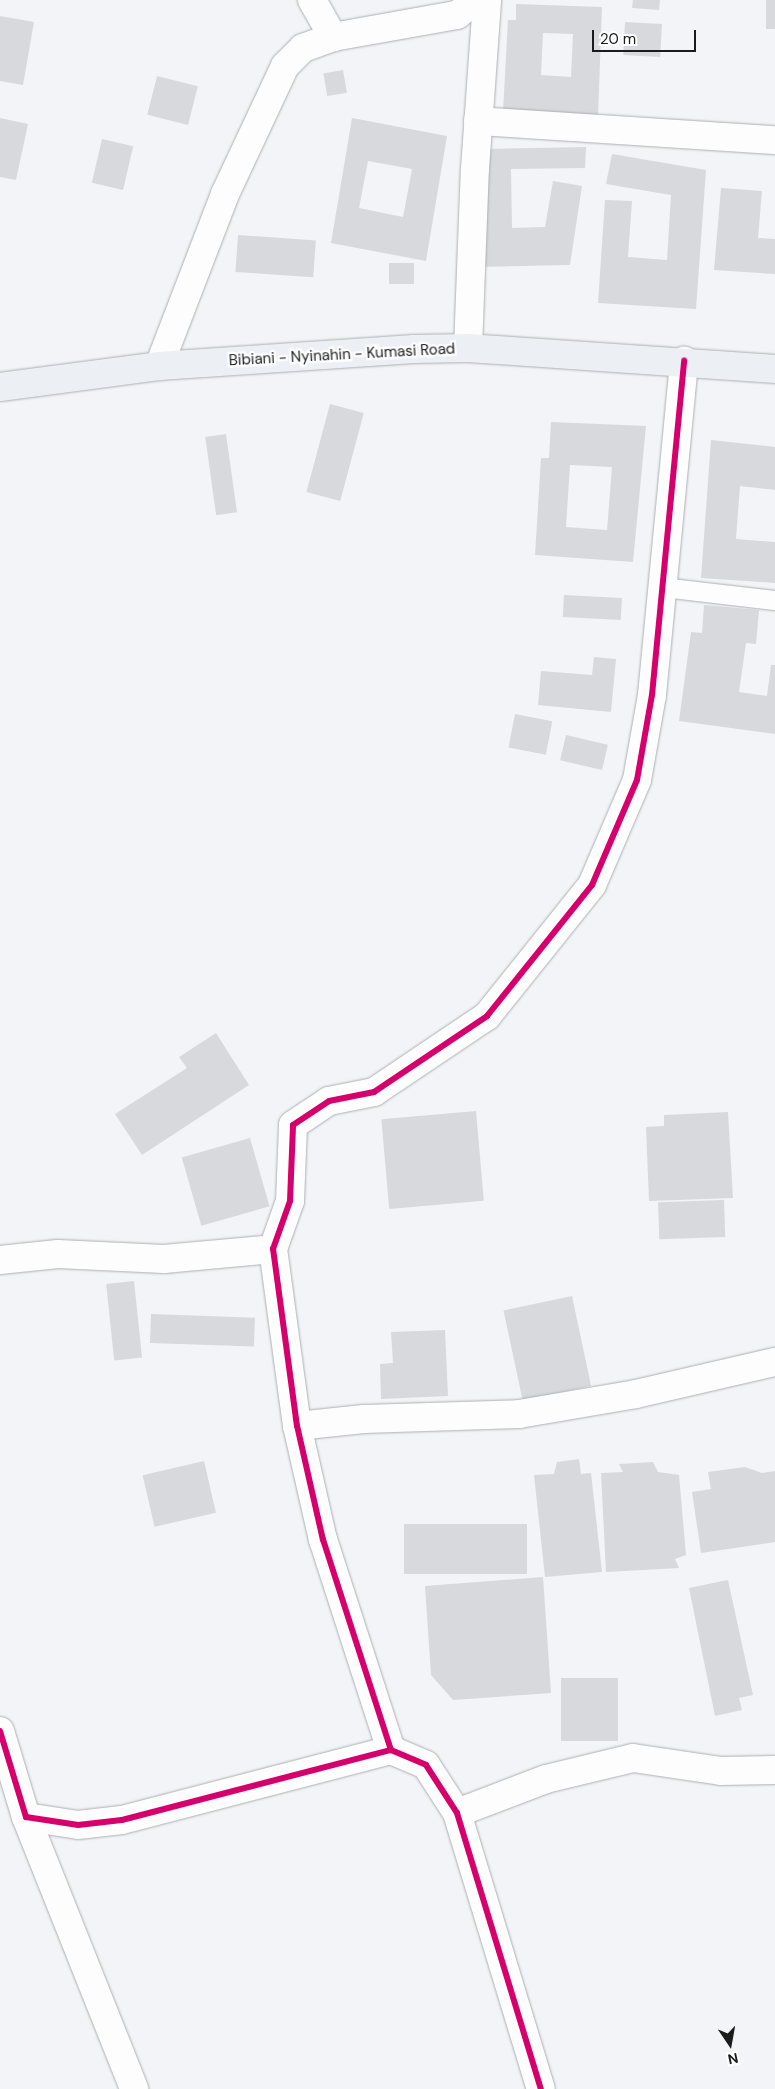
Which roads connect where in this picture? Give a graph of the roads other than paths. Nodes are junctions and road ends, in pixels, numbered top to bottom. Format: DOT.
graph roads {
  1 [pos="312,0"];
  2 [pos="476,0"];
  3 [pos="487,0"];
  4 [pos="333,37"];
  5 [pos="478,121"];
  6 [pos="775,140"];
  7 [pos="468,348"];
  8 [pos="684,361"];
  9 [pos="158,366"];
  10 [pos="775,369"];
  11 [pos="0,387"];
  12 [pos="662,587"];
  13 [pos="775,600"];
  14 [pos="273,1249"];
  15 [pos="0,1260"];
  16 [pos="775,1362"];
  17 [pos="297,1426"];
  18 [pos="0,1731"];
  19 [pos="391,1750"];
  20 [pos="775,1770"];
  21 [pos="457,1813"];
  22 [pos="26,1817"];
  23 [pos="134,2089"];
  24 [pos="541,2089"];
  1 -- 4 [label="street"];
  2 -- 4 [label="street"];
  3 -- 5 [label="street"];
  4 -- 9 [label="street"];
  5 -- 6 [label="street"];
  5 -- 7 [label="street"];
  7 -- 8 [label="main road, Bibiani - Nyinahin - Kumasi Road"];
  7 -- 9 [label="main road, Bibiani - Nyinahin - Kumasi Road"];
  8 -- 10 [label="main road, Bibiani - Nyinahin - Kumasi Road"];
  8 -- 12 [label="street"];
  9 -- 11 [label="main road, Bibiani - Nyinahin - Kumasi Road"];
  12 -- 13 [label="lane"];
  12 -- 14 [label="street"];
  14 -- 15 [label="street"];
  14 -- 17 [label="street"];
  16 -- 17 [label="street"];
  17 -- 19 [label="street"];
  18 -- 22 [label="street"];
  19 -- 21 [label="street"];
  19 -- 22 [label="street"];
  20 -- 21 [label="street"];
  21 -- 24 [label="street"];
  22 -- 23 [label="street"];
}
